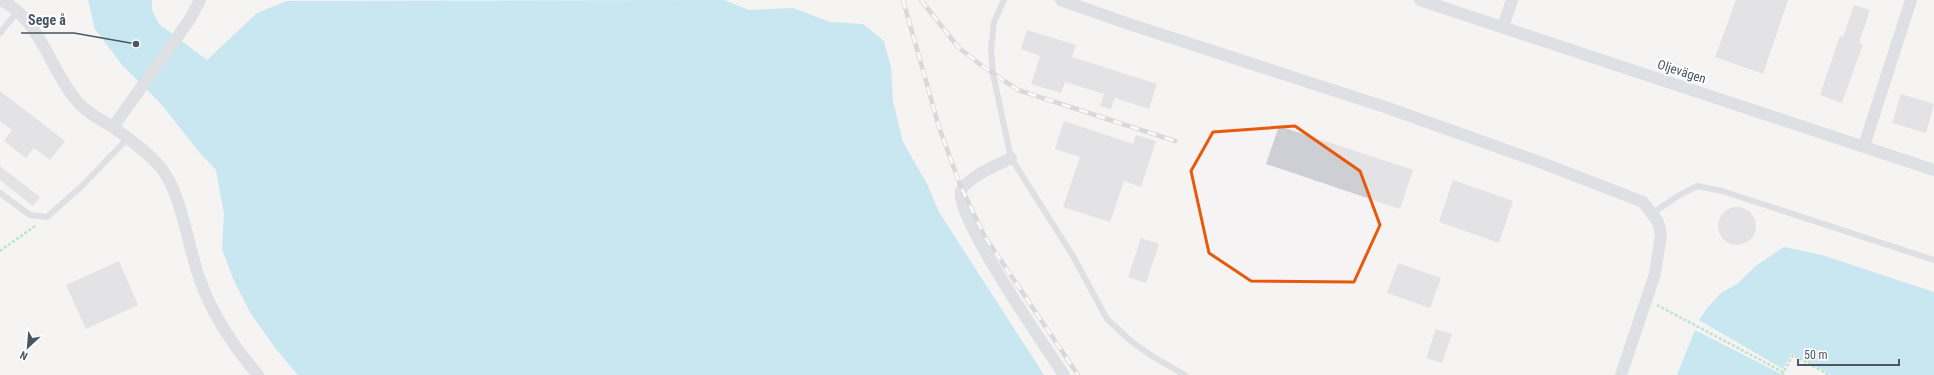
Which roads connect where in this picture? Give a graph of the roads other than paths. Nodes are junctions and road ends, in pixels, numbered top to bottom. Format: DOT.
graph roads {
  1 [pos="1,0"];
  2 [pos="200,0"];
  3 [pos="1004,0"];
  4 [pos="1061,0"];
  5 [pos="1420,0"];
  6 [pos="1512,0"];
  7 [pos="1911,0"];
  8 [pos="17,12"];
  9 [pos="0,22"];
  10 [pos="7,24"];
  11 [pos="1503,27"];
  12 [pos="0,33"];
  13 [pos="113,127"];
  14 [pos="128,138"];
  15 [pos="1864,146"];
  16 [pos="1011,158"];
  17 [pos="1934,170"];
  18 [pos="0,193"];
  19 [pos="1653,213"];
  20 [pos="1934,260"];
  21 [pos="258,375"];
  22 [pos="1064,375"];
  23 [pos="1185,375"];
  24 [pos="1621,375"];
  1 -- 8 [label="street"];
  2 -- 13 [label="street"];
  3 -- 16 [label="lane"];
  4 -- 19 [label="street"];
  5 -- 11 [label="street, Oljevägen"];
  6 -- 11 [label="street"];
  7 -- 15 [label="street"];
  8 -- 10 [label="lane"];
  8 -- 13 [label="street"];
  9 -- 10 [label="lane"];
  10 -- 12 [label="lane"];
  11 -- 15 [label="street, Oljevägen"];
  13 -- 14 [label="street"];
  14 -- 18 [label="lane"];
  14 -- 21 [label="street"];
  15 -- 17 [label="street, Oljevägen"];
  16 -- 22 [label="street"];
  16 -- 23 [label="lane"];
  19 -- 20 [label="lane"];
  19 -- 24 [label="street"];
}
